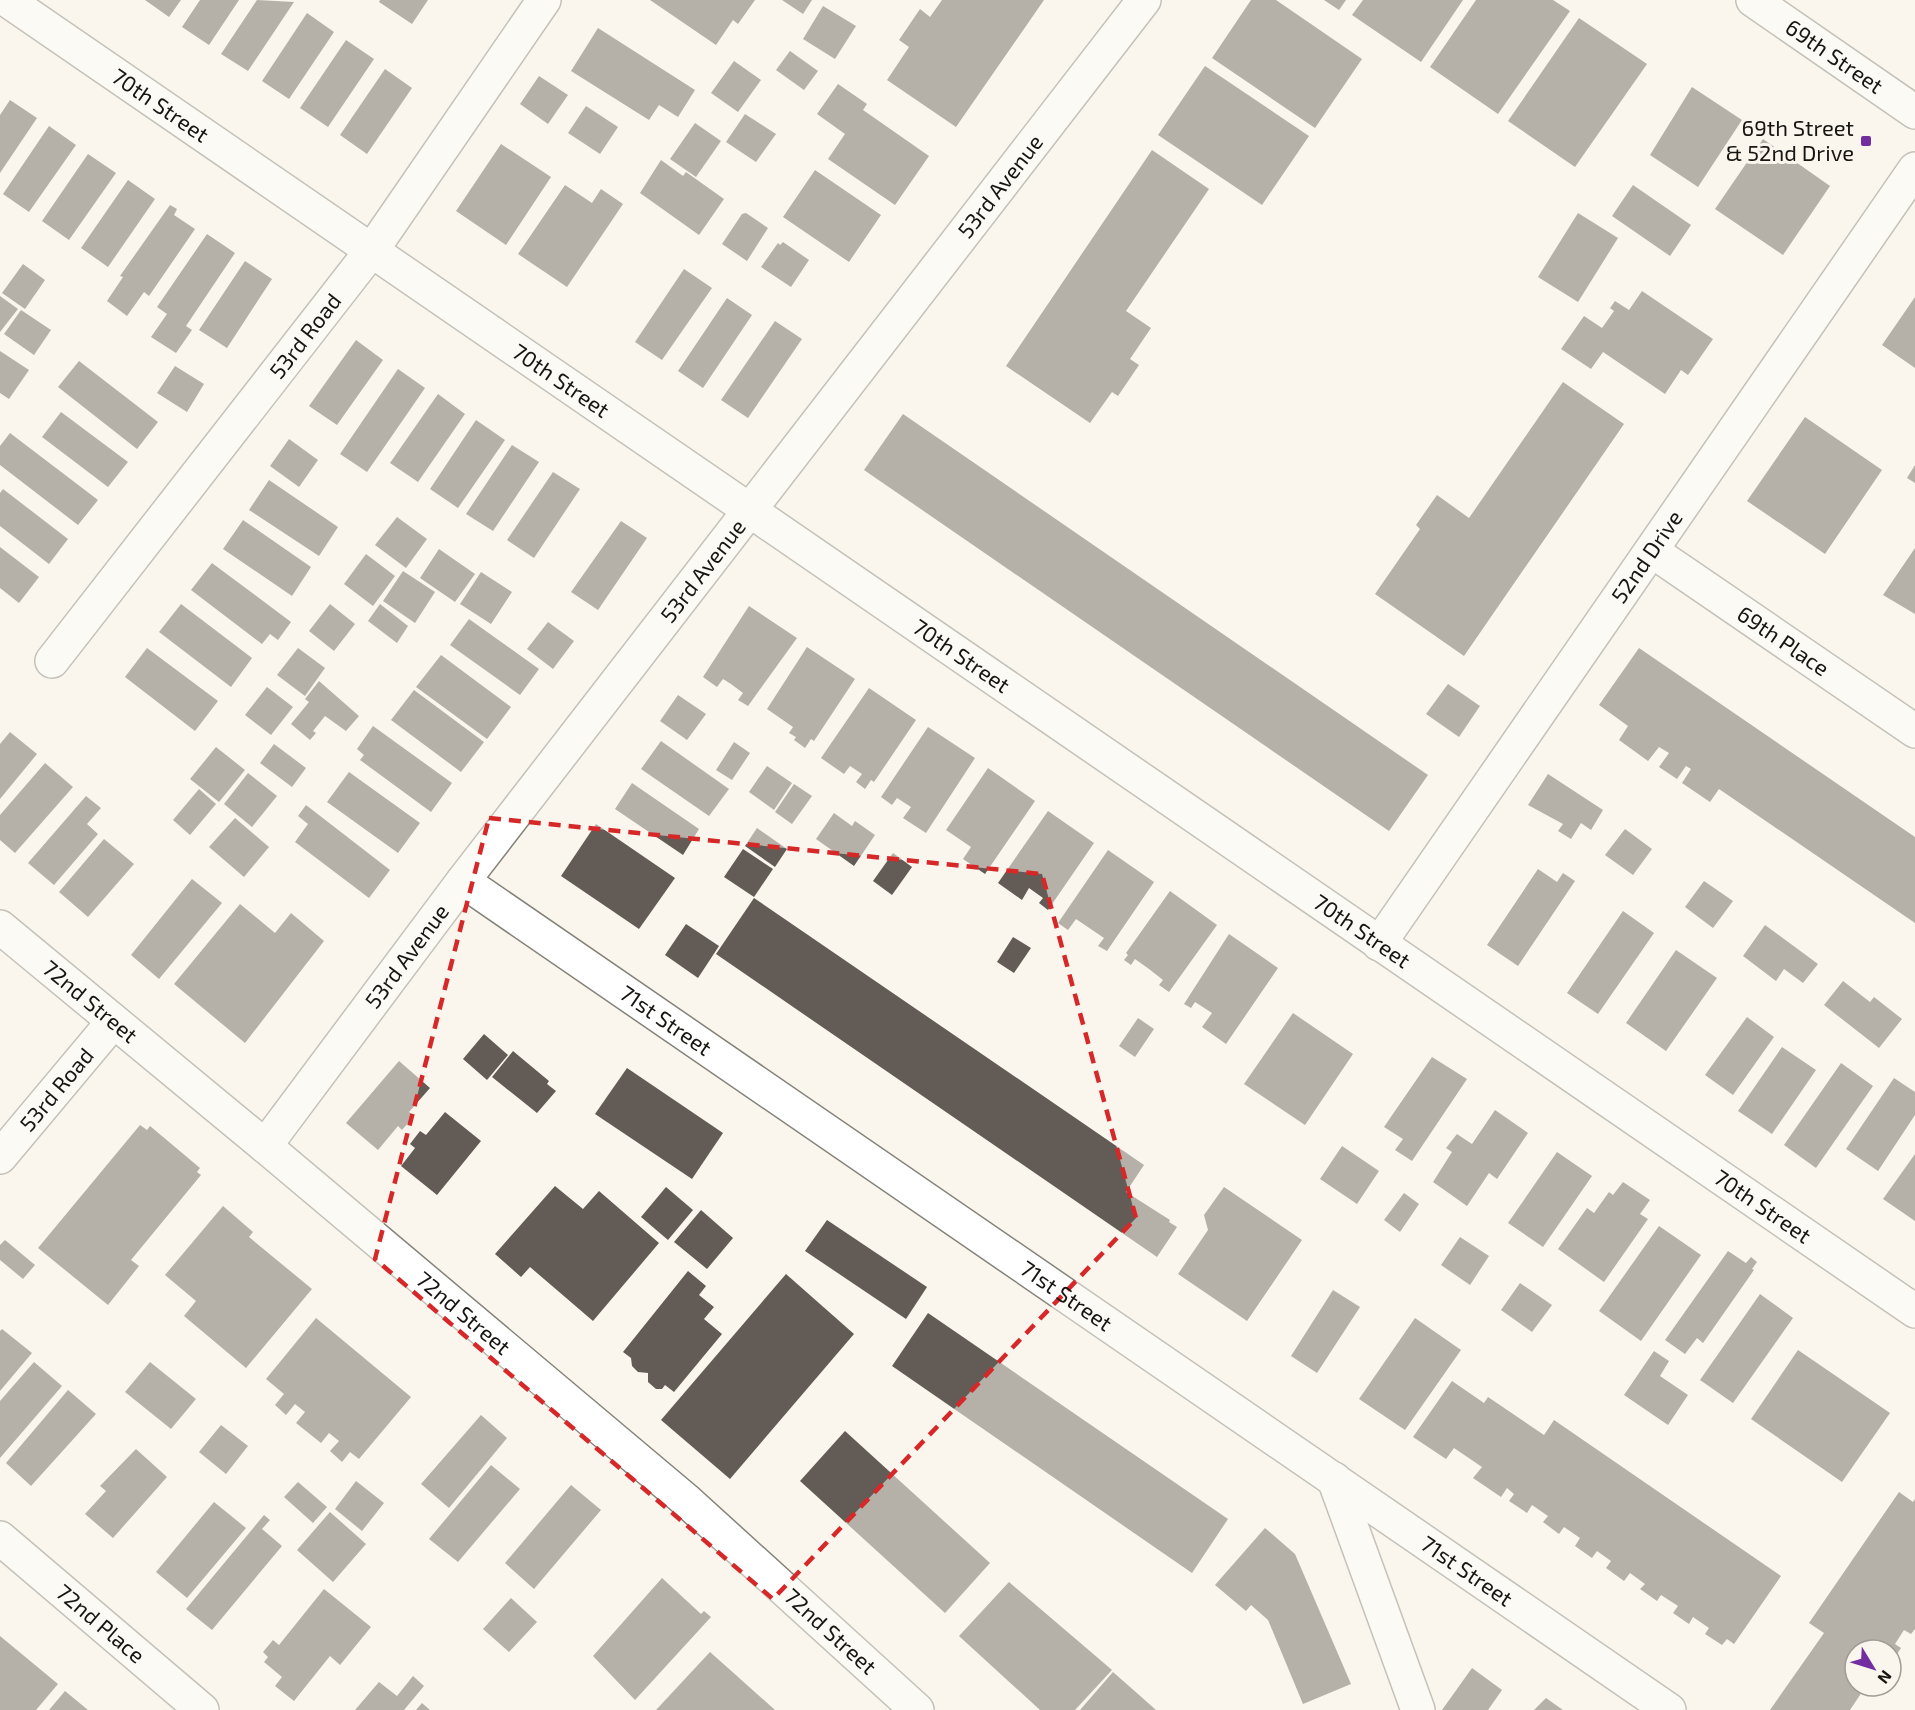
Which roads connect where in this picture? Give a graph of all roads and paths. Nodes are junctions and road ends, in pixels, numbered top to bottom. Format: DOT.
graph roads {
  1 [pos="7,0"];
  2 [pos="544,0"];
  3 [pos="1144,0"];
  4 [pos="1753,0"];
  5 [pos="1915,112"];
  6 [pos="1915,169"];
  7 [pos="372,250"];
  8 [pos="751,510"];
  9 [pos="1652,551"];
  10 [pos="52,661"];
  11 [pos="1915,731"];
  12 [pos="464,881"];
  13 [pos="0,927"];
  14 [pos="1379,944"];
  15 [pos="113,1022"];
  16 [pos="265,1146"];
  17 [pos="0,1157"];
  18 [pos="1915,1311"];
  19 [pos="1334,1479"];
  20 [pos="0,1538"];
  21 [pos="202,1710"];
  22 [pos="917,1710"];
  23 [pos="1418,1710"];
  24 [pos="1669,1710"];
  1 -- 7 [label="street, 70th Street"];
  2 -- 7 [label="street, 53rd Road"];
  3 -- 8 [label="street, 53rd Avenue"];
  4 -- 5 [label="street, 69th Street"];
  6 -- 9 [label="street, 52nd Drive"];
  7 -- 8 [label="street, 70th Street"];
  7 -- 10 [label="street, 53rd Road"];
  8 -- 12 [label="street, 53rd Avenue"];
  8 -- 14 [label="street, 70th Street"];
  9 -- 11 [label="street, 69th Place"];
  9 -- 14 [label="street, 52nd Drive"];
  12 -- 16 [label="street, 53rd Avenue"];
  12 -- 19 [label="street, 71st Street"];
  13 -- 15 [label="street, 72nd Street"];
  14 -- 18 [label="street, 70th Street"];
  15 -- 16 [label="street, 72nd Street"];
  15 -- 17 [label="street, 53rd Road"];
  16 -- 22 [label="street, 72nd Street"];
  19 -- 23 [label="street"];
  19 -- 24 [label="street, 71st Street"];
  20 -- 21 [label="street, 72nd Place"];
}
